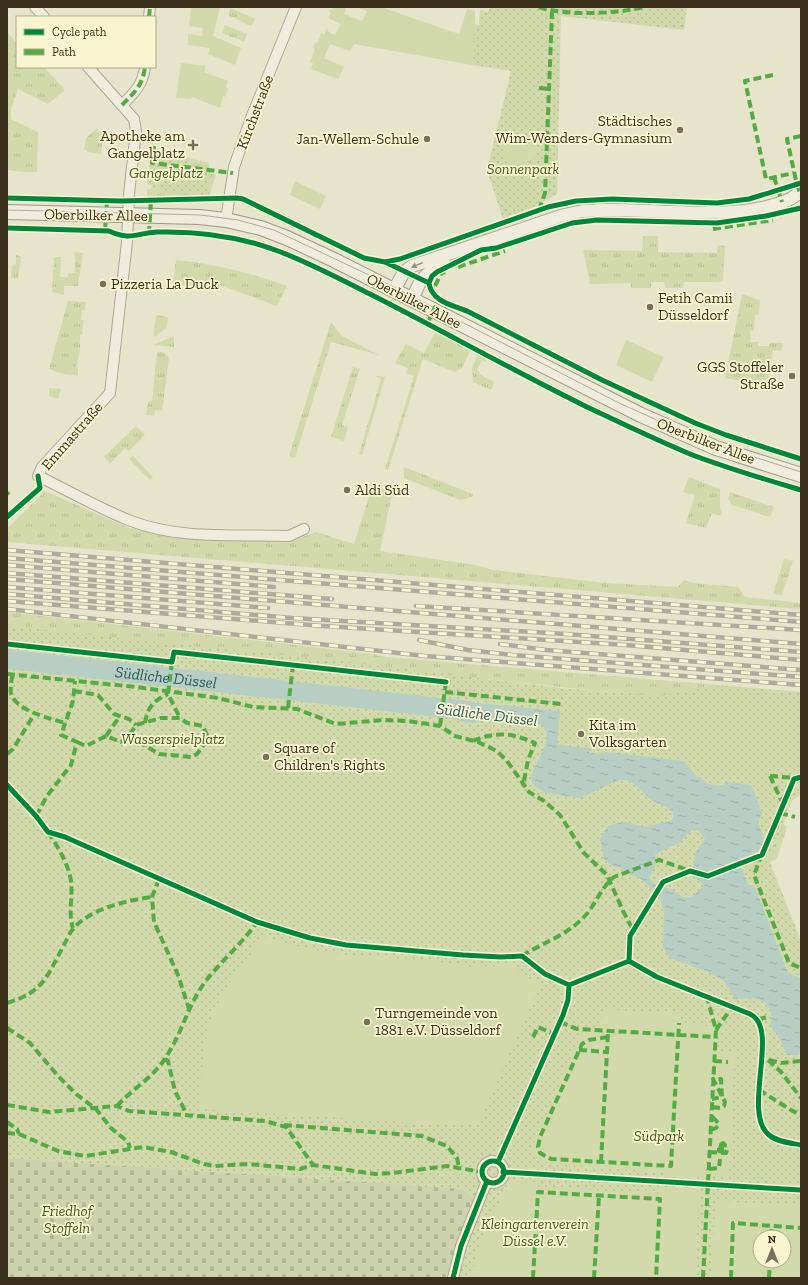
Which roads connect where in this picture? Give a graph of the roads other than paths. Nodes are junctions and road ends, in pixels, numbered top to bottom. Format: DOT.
graph roads {
  1 [pos="35,7"];
  2 [pos="296,7"];
  3 [pos="43,16"];
  4 [pos="89,68"];
  5 [pos="145,68"];
  6 [pos="122,106"];
  7 [pos="801,192"];
  8 [pos="795,200"];
  9 [pos="7,212"];
  10 [pos="128,216"];
  11 [pos="226,220"];
  12 [pos="450,255"];
  13 [pos="394,290"];
  14 [pos="412,299"];
  15 [pos="801,475"];
  16 [pos="304,529"];
  17 [pos="487,1181"];
  18 [pos="453,1278"];
  1 -- 3 [label="street"];
  2 -- 11 [label="street, Kirchstraße"];
  4 -- 6 [label="street"];
  5 -- 6 [label="street"];
  6 -- 10 [label="street"];
  7 -- 8 [label="street"];
  8 -- 12 [label="street"];
  9 -- 10 [label="main road, Oberbilker Allee"];
  10 -- 11 [label="main road, Oberbilker Allee"];
  10 -- 16 [label="street, Emmastraße"];
  11 -- 13 [label="main road, Oberbilker Allee"];
  12 -- 13 [label="street, one-way"];
  12 -- 14 [label="street"];
  13 -- 14 [label="main road, Oberbilker Allee"];
  14 -- 15 [label="main road, Oberbilker Allee"];
  17 -- 17 [label="street"];
  17 -- 18 [label="street"];
}
